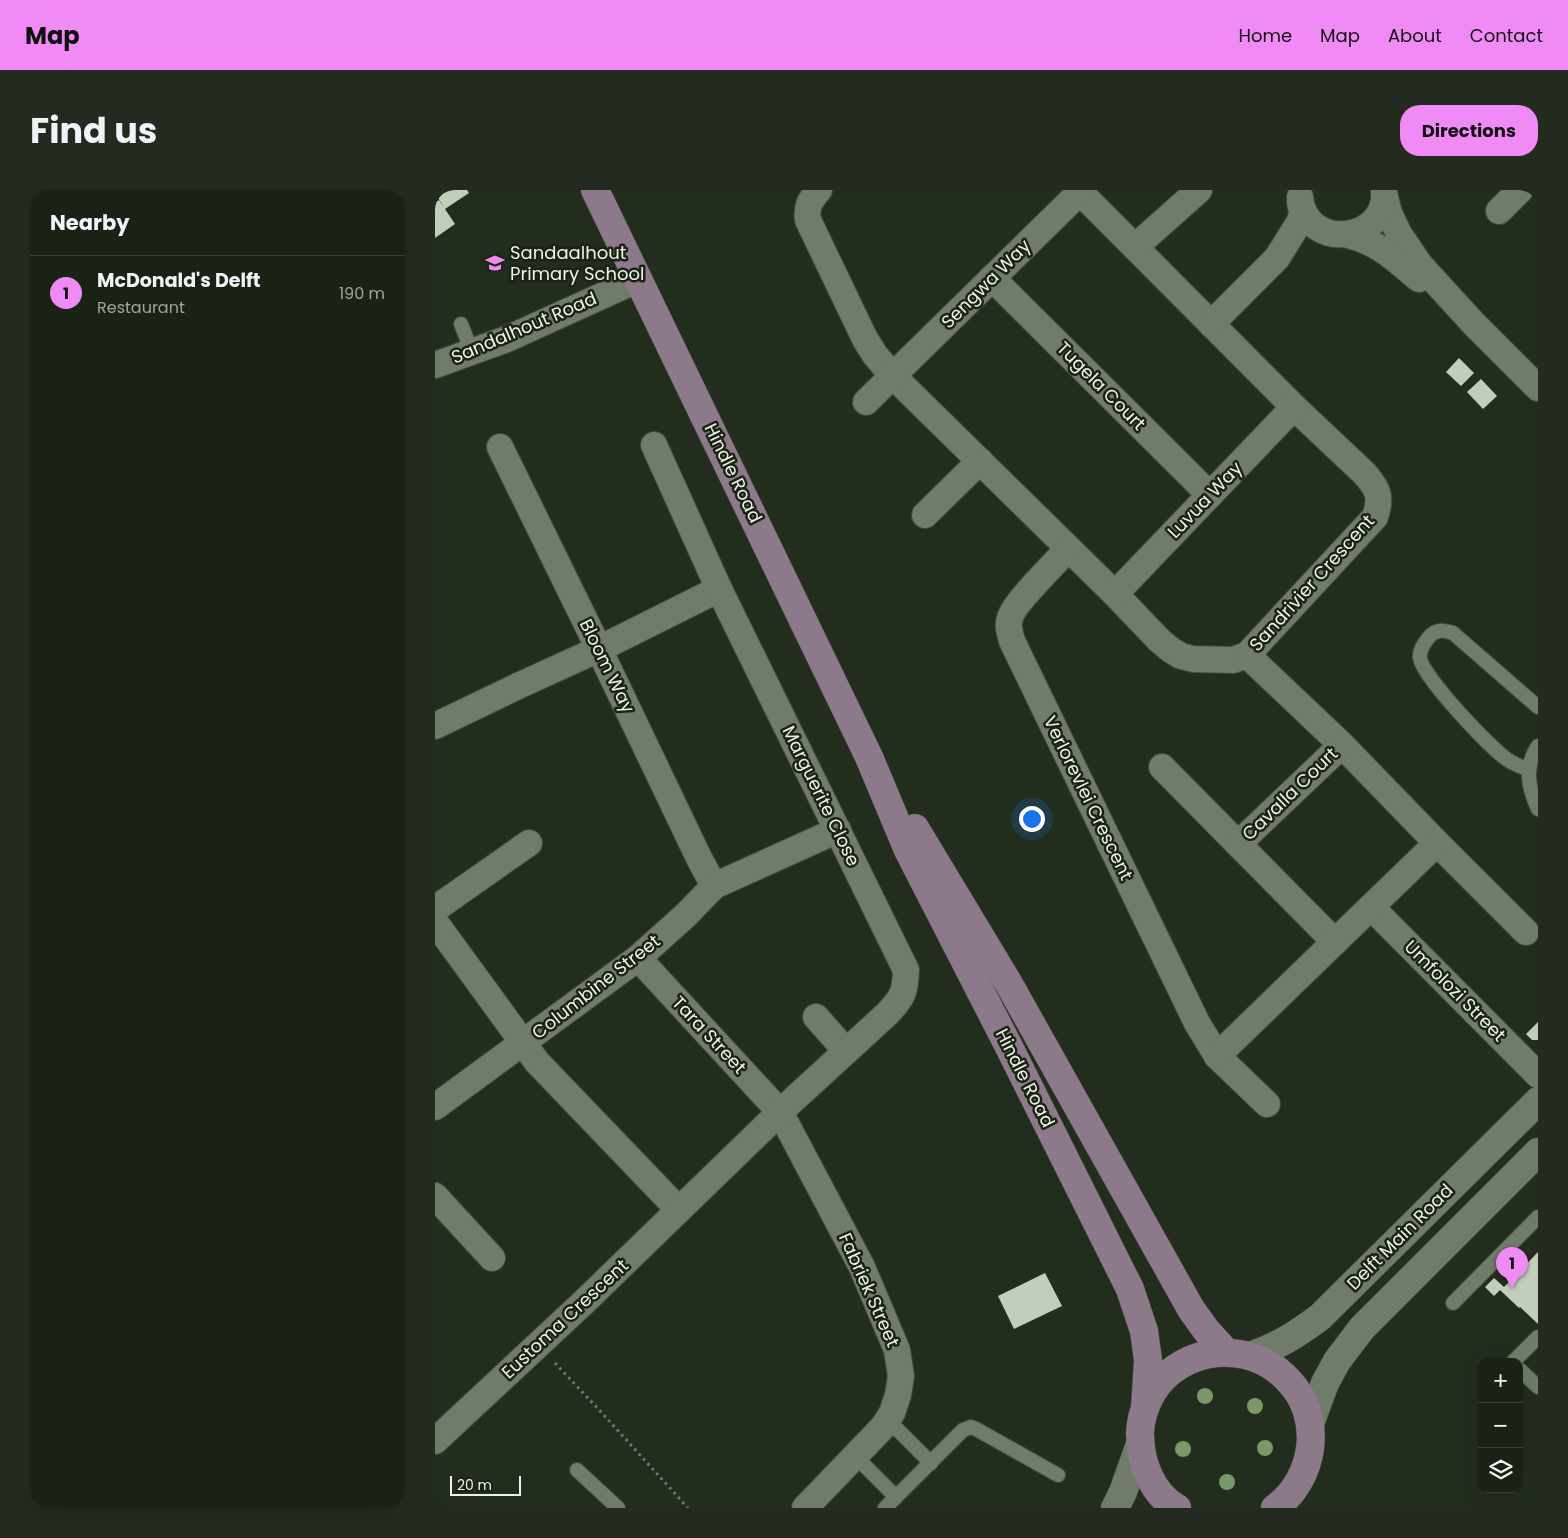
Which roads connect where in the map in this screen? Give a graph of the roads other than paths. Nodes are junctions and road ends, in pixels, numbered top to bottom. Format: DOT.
graph roads {
  1 [pos="595,190"];
  2 [pos="819,190"];
  3 [pos="1199,190"];
  4 [pos="1520,190"];
  5 [pos="1079,191"];
  6 [pos="1384,192"];
  7 [pos="1300,196"];
  8 [pos="1499,212"];
  9 [pos="1342,235"];
  10 [pos="1135,247"];
  11 [pos="1277,258"];
  12 [pos="992,278"];
  13 [pos="639,279"];
  14 [pos="461,324"];
  15 [pos="1211,324"];
  16 [pos="1474,324"];
  17 [pos="472,352"];
  18 [pos="435,365"];
  19 [pos="893,376"];
  20 [pos="1538,388"];
  21 [pos="866,402"];
  22 [pos="1295,407"];
  23 [pos="654,445"];
  24 [pos="500,447"];
  25 [pos="980,461"];
  26 [pos="1210,495"];
  27 [pos="925,515"];
  28 [pos="1068,550"];
  29 [pos="719,589"];
  30 [pos="1115,594"];
  31 [pos="599,649"];
  32 [pos="1247,655"];
  33 [pos="1538,707"];
  34 [pos="435,726"];
  35 [pos="1342,745"];
  36 [pos="1538,746"];
  37 [pos="869,757"];
  38 [pos="1162,767"];
  39 [pos="1529,770"];
  40 [pos="1538,809"];
  41 [pos="838,830"];
  42 [pos="1437,843"];
  43 [pos="529,844"];
  44 [pos="1238,844"];
  45 [pos="713,886"];
  46 [pos="1371,908"];
  47 [pos="435,909"];
  48 [pos="435,922"];
  49 [pos="1527,932"];
  50 [pos="1335,942"];
  51 [pos="638,958"];
  52 [pos="817,1017"];
  53 [pos="523,1043"];
  54 [pos="846,1051"];
  55 [pos="1217,1056"];
  56 [pos="1538,1075"];
  57 [pos="1538,1101"];
  58 [pos="1267,1104"];
  59 [pos="435,1108"];
  60 [pos="780,1112"];
  61 [pos="1538,1152"];
  62 [pos="435,1196"];
  63 [pos="679,1210"];
  64 [pos="1538,1217"];
  65 [pos="492,1258"];
  66 [pos="1453,1303"];
  67 [pos="1538,1337"];
  68 [pos="1238,1354"];
  69 [pos="1517,1358"];
  70 [pos="1523,1373"];
  71 [pos="1538,1387"];
  72 [pos="1145,1408"];
  73 [pos="887,1420"];
  74 [pos="1310,1424"];
  75 [pos="440,1427"];
  76 [pos="1140,1444"];
  77 [pos="855,1456"];
  78 [pos="931,1463"];
  79 [pos="1308,1463"];
  80 [pos="577,1470"];
  81 [pos="1058,1474"];
  82 [pos="896,1496"];
  83 [pos="618,1508"];
  84 [pos="805,1508"];
  85 [pos="885,1508"];
  86 [pos="1115,1508"];
  87 [pos="1177,1508"];
  88 [pos="1275,1508"];
  89 [pos="1304,1508"];
  1 -- 13 [label="main road, Hindle Road"];
  2 -- 19 [label="street, Sandrivier Crescent"];
  3 -- 10 [label="street"];
  4 -- 8 [label="street"];
  5 -- 10 [label="street, Sandrivier Crescent"];
  5 -- 12 [label="street, Sengwa Way"];
  6 -- 9 [label="street"];
  6 -- 16 [label="street"];
  7 -- 9 [label="street"];
  7 -- 11 [label="street"];
  9 -- 11 [label="street"];
  9 -- 16 [label="street"];
  10 -- 15 [label="street, Sandrivier Crescent"];
  11 -- 15 [label="street"];
  12 -- 19 [label="street, Sengwa Way"];
  12 -- 26 [label="street, Tugela Court"];
  13 -- 17 [label="street, Sandalhout Road"];
  13 -- 37 [label="main road, Hindle Road"];
  14 -- 17 [label="lane"];
  15 -- 22 [label="street, Sandrivier Crescent"];
  16 -- 20 [label="street"];
  17 -- 18 [label="street, Sandalhout Road"];
  19 -- 21 [label="street"];
  19 -- 25 [label="street, Sandrivier Crescent"];
  22 -- 26 [label="street, Luvua Way"];
  22 -- 32 [label="street, Sandrivier Crescent"];
  23 -- 29 [label="street, Marguerite Close"];
  24 -- 31 [label="street, Bloom Way"];
  25 -- 27 [label="street"];
  25 -- 28 [label="street, Sandrivier Crescent"];
  26 -- 30 [label="street, Luvua Way"];
  28 -- 30 [label="street, Sandrivier Crescent"];
  28 -- 55 [label="street, Verlorevlei Crescent"];
  29 -- 31 [label="street"];
  29 -- 41 [label="street, Marguerite Close"];
  30 -- 32 [label="street, Sandrivier Crescent"];
  31 -- 34 [label="street"];
  31 -- 45 [label="street, Bloom Way"];
  32 -- 35 [label="street"];
  33 -- 39 [label="lane"];
  35 -- 42 [label="street"];
  35 -- 44 [label="street, Cavalla Court"];
  36 -- 39 [label="lane"];
  37 -- 68 [label="main road, Hindle Road"];
  37 -- 72 [label="main road, Hindle Road"];
  38 -- 44 [label="street, Cavalla Court"];
  39 -- 40 [label="lane"];
  41 -- 45 [label="street, Columbine Street"];
  41 -- 54 [label="street, Marguerite Close"];
  42 -- 46 [label="street"];
  42 -- 49 [label="street"];
  43 -- 47 [label="street"];
  44 -- 50 [label="street, Cavalla Court"];
  45 -- 51 [label="street, Columbine Street"];
  46 -- 50 [label="street"];
  46 -- 56 [label="street, Umfolozi Street"];
  48 -- 53 [label="street"];
  50 -- 55 [label="street"];
  51 -- 53 [label="street, Columbine Street"];
  51 -- 60 [label="street, Tara Street"];
  52 -- 54 [label="street"];
  53 -- 59 [label="street, Columbine Street"];
  53 -- 63 [label="street"];
  54 -- 60 [label="street, Marguerite Close"];
  55 -- 58 [label="street, Verlorevlei Crescent"];
  57 -- 68 [label="street, Delft Main Road"];
  60 -- 63 [label="street, Eustoma Crescent"];
  60 -- 73 [label="street, Fabriek Street"];
  61 -- 74 [label="street"];
  62 -- 65 [label="street"];
  63 -- 75 [label="street, Eustoma Crescent"];
  64 -- 66 [label="lane"];
  67 -- 69 [label="lane"];
  68 -- 72 [label="main road"];
  68 -- 74 [label="main road"];
  70 -- 71 [label="lane"];
  72 -- 76 [label="main road"];
  73 -- 77 [label="street, Fabriek Street"];
  73 -- 78 [label="lane"];
  74 -- 79 [label="main road"];
  76 -- 86 [label="street"];
  76 -- 87 [label="main road"];
  77 -- 82 [label="lane"];
  77 -- 84 [label="street, Fabriek Street"];
  78 -- 81 [label="lane"];
  78 -- 82 [label="lane"];
  79 -- 88 [label="main road"];
  79 -- 89 [label="main road"];
  80 -- 83 [label="lane"];
  82 -- 85 [label="lane"];
}
